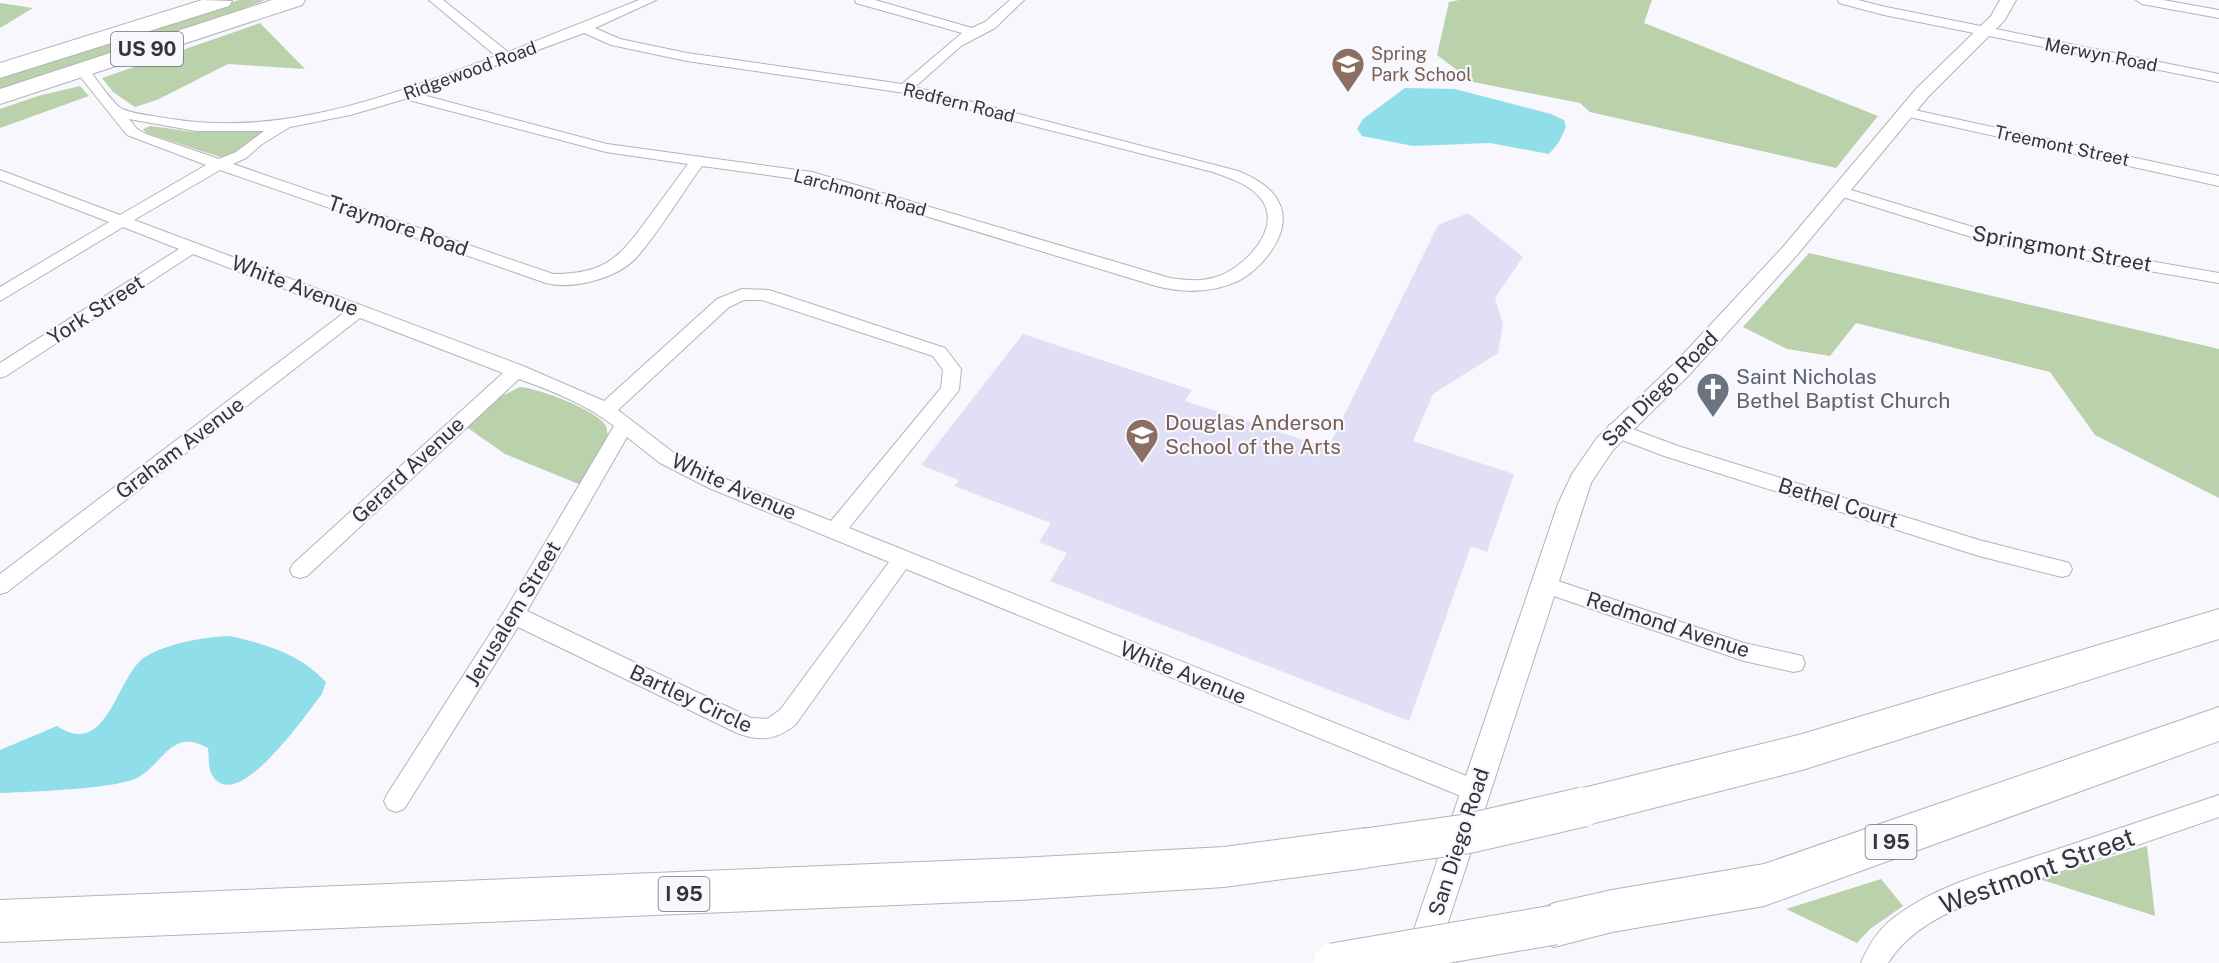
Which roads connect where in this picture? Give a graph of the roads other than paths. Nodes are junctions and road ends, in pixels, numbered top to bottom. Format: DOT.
graph roads {
  1 [pos="226,0"];
  2 [pos="294,0"];
  3 [pos="435,0"];
  4 [pos="650,0"];
  5 [pos="865,0"];
  6 [pos="1018,0"];
  7 [pos="1844,0"];
  8 [pos="2008,0"];
  9 [pos="2142,0"];
  10 [pos="1885,6"];
  11 [pos="2219,14"];
  12 [pos="584,28"];
  13 [pos="973,32"];
  14 [pos="1984,32"];
  15 [pos="507,58"];
  16 [pos="82,70"];
  17 [pos="0,71"];
  18 [pos="465,74"];
  19 [pos="2219,78"];
  20 [pos="905,89"];
  21 [pos="405,95"];
  22 [pos="0,97"];
  23 [pos="452,107"];
  24 [pos="115,111"];
  25 [pos="1905,112"];
  26 [pos="285,124"];
  27 [pos="697,162"];
  28 [pos="217,164"];
  29 [pos="0,175"];
  30 [pos="2219,180"];
  31 [pos="1838,191"];
  32 [pos="121,221"];
  33 [pos="193,247"];
  34 [pos="1264,249"];
  35 [pos="2219,278"];
  36 [pos="0,295"];
  37 [pos="359,310"];
  38 [pos="517,370"];
  39 [pos="0,372"];
  40 [pos="606,410"];
  41 [pos="626,424"];
  42 [pos="1616,430"];
  43 [pos="835,531"];
  44 [pos="902,559"];
  45 [pos="2062,569"];
  46 [pos="300,570"];
  47 [pos="1543,584"];
  48 [pos="0,585"];
  49 [pos="514,615"];
  50 [pos="2219,624"];
  51 [pos="1794,663"];
  52 [pos="2219,724"];
  53 [pos="1476,791"];
  54 [pos="396,801"];
  55 [pos="2212,814"];
  56 [pos="0,921"];
  57 [pos="1334,963"];
  58 [pos="1419,963"];
  59 [pos="1874,963"];
  1 -- 17 [label="highway, US 90"];
  2 -- 16 [label="highway, US 90"];
  3 -- 15 [label="street"];
  4 -- 12 [label="street, Ridgewood Road"];
  5 -- 13 [label="street"];
  6 -- 13 [label="street"];
  7 -- 10 [label="street, Merwyn Road"];
  8 -- 14 [label="street, San Diego Road"];
  9 -- 11 [label="street"];
  10 -- 14 [label="street, Merwyn Road"];
  12 -- 15 [label="street, Ridgewood Road"];
  12 -- 20 [label="street, Redfern Road"];
  13 -- 20 [label="street"];
  14 -- 19 [label="street, Merwyn Road"];
  14 -- 25 [label="street, San Diego Road"];
  15 -- 18 [label="street, Ridgewood Road"];
  16 -- 22 [label="highway, US 90"];
  16 -- 24 [label="street, Traymore Road"];
  18 -- 21 [label="street, Ridgewood Road"];
  18 -- 23 [label="street"];
  20 -- 34 [label="street, Redfern Road"];
  21 -- 23 [label="street, Larchmont Road"];
  21 -- 26 [label="street, Ridgewood Road"];
  23 -- 27 [label="street, Larchmont Road"];
  24 -- 26 [label="street, Ridgewood Road"];
  24 -- 28 [label="street, Traymore Road"];
  25 -- 30 [label="street, Treemont Street"];
  25 -- 31 [label="street, San Diego Road"];
  26 -- 28 [label="street, Ridgewood Road"];
  27 -- 28 [label="street, Traymore Road"];
  27 -- 34 [label="street, Larchmont Road"];
  28 -- 32 [label="street, Ridgewood Road"];
  29 -- 32 [label="street, White Avenue"];
  31 -- 35 [label="street, Springmont Street"];
  31 -- 42 [label="street, San Diego Road"];
  32 -- 33 [label="street, White Avenue"];
  32 -- 36 [label="street, Ridgewood Road"];
  33 -- 37 [label="street, White Avenue"];
  33 -- 39 [label="street, York Street"];
  37 -- 38 [label="street, White Avenue"];
  37 -- 48 [label="street, Graham Avenue"];
  38 -- 40 [label="street, White Avenue"];
  38 -- 46 [label="street, Gerard Avenue"];
  40 -- 41 [label="street, White Avenue"];
  40 -- 43 [label="street"];
  41 -- 43 [label="street, White Avenue"];
  41 -- 49 [label="street, Jerusalem Street"];
  42 -- 45 [label="street, Bethel Court"];
  42 -- 47 [label="street, San Diego Road"];
  43 -- 44 [label="street, White Avenue"];
  44 -- 49 [label="street, Bartley Circle"];
  44 -- 53 [label="street, White Avenue"];
  47 -- 51 [label="street, Redmond Avenue"];
  47 -- 53 [label="street, San Diego Road"];
  49 -- 54 [label="street, Jerusalem Street"];
  50 -- 56 [label="highway, I 95, bridge"];
  52 -- 57 [label="highway, I 95, bridge"];
  53 -- 58 [label="street, San Diego Road"];
  55 -- 59 [label="street, Westmont Street"];
}
